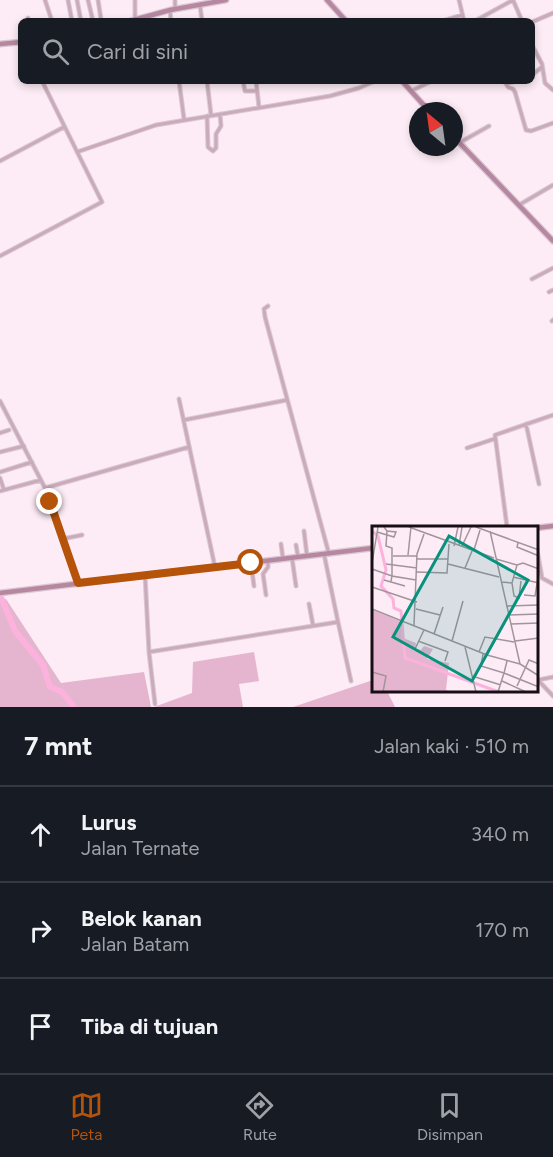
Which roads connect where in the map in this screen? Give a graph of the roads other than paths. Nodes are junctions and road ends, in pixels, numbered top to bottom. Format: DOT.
graph roads {
  1 [pos="45,0"];
  2 [pos="68,0"];
  3 [pos="76,0"];
  4 [pos="88,0"];
  5 [pos="98,0"];
  6 [pos="135,0"];
  7 [pos="175,0"];
  8 [pos="226,0"];
  9 [pos="327,0"];
  10 [pos="459,0"];
  11 [pos="514,0"];
  12 [pos="213,1"];
  13 [pos="200,5"];
  14 [pos="173,10"];
  15 [pos="553,13"];
  16 [pos="462,15"];
  17 [pos="51,18"];
  18 [pos="71,18"];
  19 [pos="80,18"];
  20 [pos="92,18"];
  21 [pos="101,18"];
  22 [pos="132,18"];
  23 [pos="140,18"];
  24 [pos="172,18"];
  25 [pos="202,18"];
  26 [pos="343,18"];
  27 [pos="452,18"];
  28 [pos="463,18"];
  29 [pos="481,18"];
  30 [pos="521,18"];
  31 [pos="535,21"];
  32 [pos="18,42"];
  33 [pos="0,44"];
  34 [pos="535,51"];
  35 [pos="543,66"];
  36 [pos="535,73"];
  37 [pos="43,84"];
  38 [pos="179,84"];
  39 [pos="207,84"];
  40 [pos="243,84"];
  41 [pos="256,84"];
  42 [pos="368,84"];
  43 [pos="405,84"];
  44 [pos="426,84"];
  45 [pos="508,84"];
  46 [pos="553,90"];
  47 [pos="256,91"];
  48 [pos="411,91"];
  49 [pos="421,102"];
  50 [pos="259,108"];
  51 [pos="220,114"];
  52 [pos="209,115"];
  53 [pos="184,119"];
  54 [pos="553,123"];
  55 [pos="489,126"];
  56 [pos="64,127"];
  57 [pos="463,140"];
  58 [pos="463,146"];
  59 [pos="77,152"];
  60 [pos="0,161"];
  61 [pos="553,185"];
  62 [pos="519,206"];
  63 [pos="553,241"];
  64 [pos="0,256"];
  65 [pos="553,268"];
  66 [pos="532,279"];
  67 [pos="553,290"];
  68 [pos="549,292"];
  69 [pos="268,306"];
  70 [pos="179,399"];
  71 [pos="287,400"];
  72 [pos="0,402"];
  73 [pos="553,415"];
  74 [pos="184,420"];
  75 [pos="526,424"];
  76 [pos="9,430"];
  77 [pos="0,433"];
  78 [pos="494,440"];
  79 [pos="24,446"];
  80 [pos="189,447"];
  81 [pos="467,448"];
  82 [pos="0,453"];
  83 [pos="32,462"];
  84 [pos="0,472"];
  85 [pos="0,478"];
  86 [pos="40,480"];
  87 [pos="539,484"];
  88 [pos="45,488"];
  89 [pos="2,491"];
  90 [pos="507,526"];
  91 [pos="553,526"];
  92 [pos="538,528"];
  93 [pos="304,531"];
  94 [pos="82,535"];
  95 [pos="62,539"];
  96 [pos="281,544"];
  97 [pos="296,545"];
  98 [pos="372,548"];
  99 [pos="538,551"];
  100 [pos="326,554"];
  101 [pos="307,556"];
  102 [pos="295,557"];
  103 [pos="284,559"];
  104 [pos="268,561"];
  105 [pos="251,563"];
  106 [pos="215,567"];
  107 [pos="145,575"];
  108 [pos="78,583"];
  109 [pos="553,584"];
  110 [pos="254,586"];
  111 [pos="296,586"];
  112 [pos="3,593"];
  113 [pos="266,595"];
  114 [pos="309,604"];
  115 [pos="338,622"];
  116 [pos="313,625"];
  117 [pos="148,652"];
  118 [pos="553,677"];
  119 [pos="538,679"];
  120 [pos="538,680"];
  121 [pos="351,681"];
  122 [pos="553,696"];
  123 [pos="155,704"];
  1 -- 17 [label="street"];
  2 -- 18 [label="street"];
  3 -- 19 [label="street"];
  4 -- 20 [label="street"];
  5 -- 21 [label="street"];
  6 -- 22 [label="street"];
  7 -- 14 [label="street"];
  8 -- 12 [label="street"];
  9 -- 26 [label="street"];
  10 -- 16 [label="street"];
  11 -- 29 [label="street"];
  11 -- 30 [label="street"];
  12 -- 13 [label="street"];
  13 -- 14 [label="street"];
  13 -- 25 [label="street"];
  14 -- 23 [label="street"];
  14 -- 24 [label="street"];
  15 -- 31 [label="street"];
  16 -- 27 [label="street"];
  16 -- 28 [label="street"];
  32 -- 33 [label="street"];
  34 -- 35 [label="street"];
  35 -- 36 [label="street"];
  35 -- 46 [label="street"];
  37 -- 56 [label="street"];
  38 -- 53 [label="street"];
  39 -- 52 [label="street"];
  40 -- 47 [label="street"];
  41 -- 47 [label="street"];
  42 -- 50 [label="street"];
  43 -- 48 [label="street"];
  44 -- 48 [label="street"];
  45 -- 54 [label="street"];
  47 -- 50 [label="street"];
  48 -- 49 [label="street"];
  50 -- 51 [label="street"];
  51 -- 52 [label="street"];
  51 -- 52 [label="street"];
  52 -- 53 [label="street"];
  53 -- 59 [label="street"];
  55 -- 57 [label="street"];
  56 -- 59 [label="street"];
  56 -- 60 [label="street"];
  58 -- 62 [label="street"];
  59 -- 64 [label="street"];
  61 -- 62 [label="street"];
  62 -- 63 [label="street"];
  65 -- 66 [label="street"];
  67 -- 68 [label="street"];
  69 -- 71 [label="street"];
  70 -- 74 [label="street"];
  71 -- 74 [label="street"];
  71 -- 100 [label="street"];
  72 -- 79 [label="street"];
  73 -- 75 [label="street"];
  74 -- 80 [label="street"];
  75 -- 78 [label="street"];
  75 -- 87 [label="street"];
  76 -- 77 [label="street"];
  78 -- 81 [label="street"];
  78 -- 90 [label="street"];
  79 -- 82 [label="street"];
  79 -- 83 [label="street"];
  80 -- 88 [label="street"];
  80 -- 106 [label="street"];
  83 -- 84 [label="street"];
  83 -- 86 [label="street"];
  85 -- 89 [label="street"];
  86 -- 88 [label="street"];
  86 -- 89 [label="street"];
  88 -- 95 [label="street"];
  91 -- 92 [label="street"];
  93 -- 101 [label="street"];
  94 -- 95 [label="street"];
  95 -- 108 [label="street"];
  96 -- 103 [label="street"];
  97 -- 102 [label="street"];
  98 -- 100 [label="street"];
  99 -- 109 [label="street"];
  100 -- 101 [label="street"];
  100 -- 115 [label="street"];
  101 -- 102 [label="street"];
  102 -- 103 [label="street"];
  102 -- 111 [label="street"];
  103 -- 104 [label="street"];
  104 -- 105 [label="street"];
  104 -- 113 [label="street"];
  105 -- 106 [label="street"];
  105 -- 110 [label="street"];
  106 -- 107 [label="street"];
  107 -- 108 [label="street"];
  107 -- 117 [label="street"];
  108 -- 112 [label="street"];
  114 -- 116 [label="street"];
  115 -- 116 [label="street"];
  115 -- 121 [label="street"];
  116 -- 117 [label="street"];
  117 -- 123 [label="street"];
  118 -- 119 [label="street"];
  120 -- 122 [label="street"];
}
